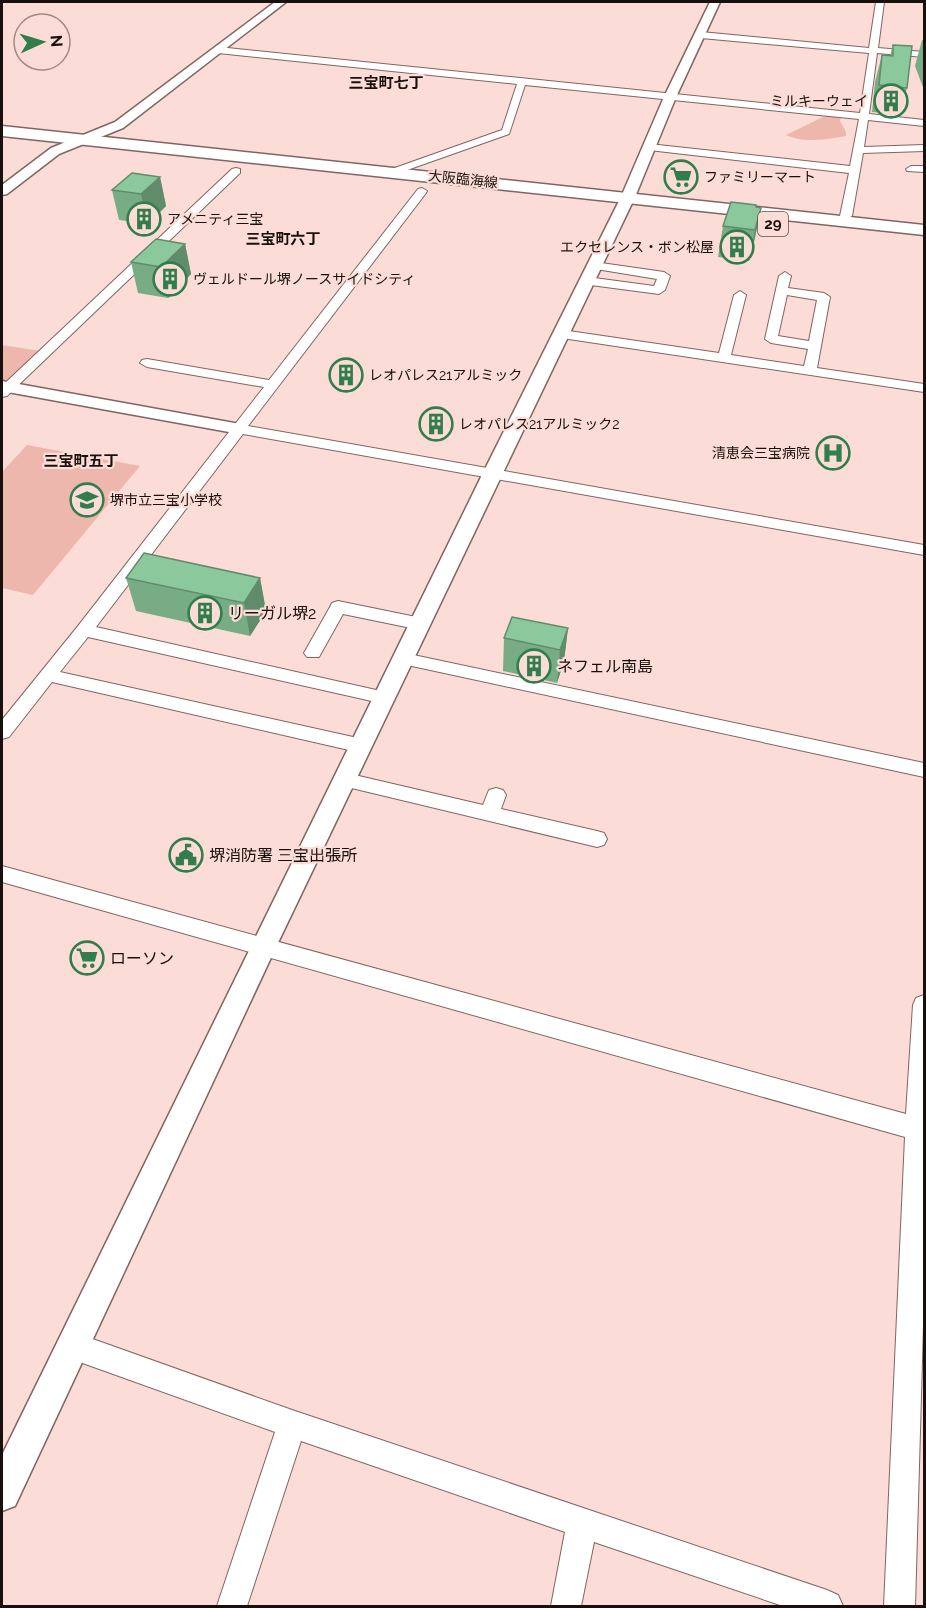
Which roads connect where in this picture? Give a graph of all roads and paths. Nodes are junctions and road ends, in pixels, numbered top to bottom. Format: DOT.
graph roads {
  1 [pos="281,2"];
  2 [pos="715,2"];
  3 [pos="880,2"];
  4 [pos="701,34"];
  5 [pos="218,50"];
  6 [pos="874,50"];
  7 [pos="924,55"];
  8 [pos="522,81"];
  9 [pos="670,97"];
  10 [pos="864,117"];
  11 [pos="95,123"];
  12 [pos="924,123"];
  13 [pos="2,131"];
  14 [pos="85,140"];
  15 [pos="2,146"];
  16 [pos="649,147"];
  17 [pos="924,148"];
  18 [pos="858,150"];
  19 [pos="55,152"];
  20 [pos="911,169"];
  21 [pos="924,169"];
  22 [pos="854,170"];
  23 [pos="236,171"];
  24 [pos="393,172"];
  25 [pos="422,190"];
  26 [pos="2,191"];
  27 [pos="625,203"];
  28 [pos="846,216"];
  29 [pos="924,223"];
  30 [pos="924,230"];
  31 [pos="924,238"];
  32 [pos="924,244"];
  33 [pos="591,273"];
  34 [pos="785,276"];
  35 [pos="782,291"];
  36 [pos="740,295"];
  37 [pos="562,334"];
  38 [pos="814,346"];
  39 [pos="724,358"];
  40 [pos="147,363"];
  41 [pos="810,371"];
  42 [pos="273,385"];
  43 [pos="924,388"];
  44 [pos="3,389"];
  45 [pos="240,429"];
  46 [pos="491,475"];
  47 [pos="924,550"];
  48 [pos="421,624"];
  49 [pos="84,630"];
  50 [pos="313,653"];
  51 [pos="404,659"];
  52 [pos="48,675"];
  53 [pos="385,698"];
  54 [pos="5,722"];
  55 [pos="362,746"];
  56 [pos="924,770"];
  57 [pos="346,780"];
  58 [pos="597,838"];
  59 [pos="2,874"];
  60 [pos="264,945"];
  61 [pos="924,1005"];
  62 [pos="921,1130"];
  63 [pos="74,1346"];
  64 [pos="292,1424"];
  65 [pos="2,1493"];
  66 [pos="582,1524"];
  67 [pos="232,1606"];
  68 [pos="566,1606"];
  69 [pos="827,1606"];
  70 [pos="900,1606"];
  1 -- 5 [label="street"];
  2 -- 4 [label="street"];
  3 -- 6 [label="street"];
  4 -- 6 [label="street"];
  4 -- 9 [label="street"];
  5 -- 8 [label="street"];
  5 -- 14 [label="street"];
  6 -- 7 [label="street"];
  6 -- 10 [label="street"];
  8 -- 9 [label="street"];
  8 -- 24 [label="street"];
  9 -- 10 [label="street"];
  9 -- 16 [label="street"];
  10 -- 12 [label="street"];
  10 -- 18 [label="street"];
  11 -- 14 [label="street"];
  13 -- 14 [label="main road, 大阪臨海線"];
  14 -- 19 [label="street"];
  14 -- 24 [label="main road, 大阪臨海線"];
  15 -- 19 [label="main road, 大阪臨海線"];
  16 -- 22 [label="street"];
  16 -- 27 [label="street"];
  17 -- 18 [label="street"];
  18 -- 22 [label="street"];
  19 -- 23 [label="main road, 大阪臨海線"];
  19 -- 26 [label="street"];
  20 -- 21 [label="street"];
  22 -- 28 [label="street"];
  23 -- 25 [label="main road, 大阪臨海線"];
  23 -- 44 [label="street"];
  24 -- 27 [label="main road, 大阪臨海線"];
  25 -- 27 [label="main road, 大阪臨海線"];
  25 -- 42 [label="street"];
  27 -- 28 [label="main road"];
  27 -- 30 [label="main road, 大阪臨海線 / 29"];
  27 -- 31 [label="main road, 大阪臨海線 / 29"];
  27 -- 32 [label="main road"];
  27 -- 33 [label="street"];
  28 -- 29 [label="main road"];
  33 -- 33 [label="street"];
  33 -- 37 [label="street"];
  34 -- 35 [label="street"];
  35 -- 38 [label="street"];
  35 -- 38 [label="street"];
  36 -- 39 [label="street"];
  37 -- 39 [label="street"];
  37 -- 46 [label="street"];
  38 -- 41 [label="street"];
  39 -- 41 [label="street"];
  40 -- 42 [label="street"];
  41 -- 43 [label="street"];
  42 -- 45 [label="street"];
  44 -- 45 [label="street"];
  45 -- 46 [label="street"];
  45 -- 49 [label="street"];
  46 -- 47 [label="street"];
  46 -- 48 [label="street"];
  48 -- 50 [label="street"];
  48 -- 51 [label="street"];
  49 -- 52 [label="street"];
  49 -- 53 [label="street"];
  51 -- 53 [label="street"];
  51 -- 56 [label="street"];
  52 -- 54 [label="street"];
  52 -- 55 [label="street"];
  53 -- 55 [label="street"];
  55 -- 57 [label="street"];
  57 -- 58 [label="street"];
  57 -- 60 [label="street"];
  59 -- 60 [label="street"];
  60 -- 62 [label="street"];
  60 -- 63 [label="street"];
  61 -- 62 [label="street"];
  62 -- 70 [label="street"];
  63 -- 64 [label="street"];
  63 -- 65 [label="street"];
  64 -- 66 [label="street"];
  64 -- 67 [label="street"];
  66 -- 68 [label="street"];
  66 -- 69 [label="street"];
}
